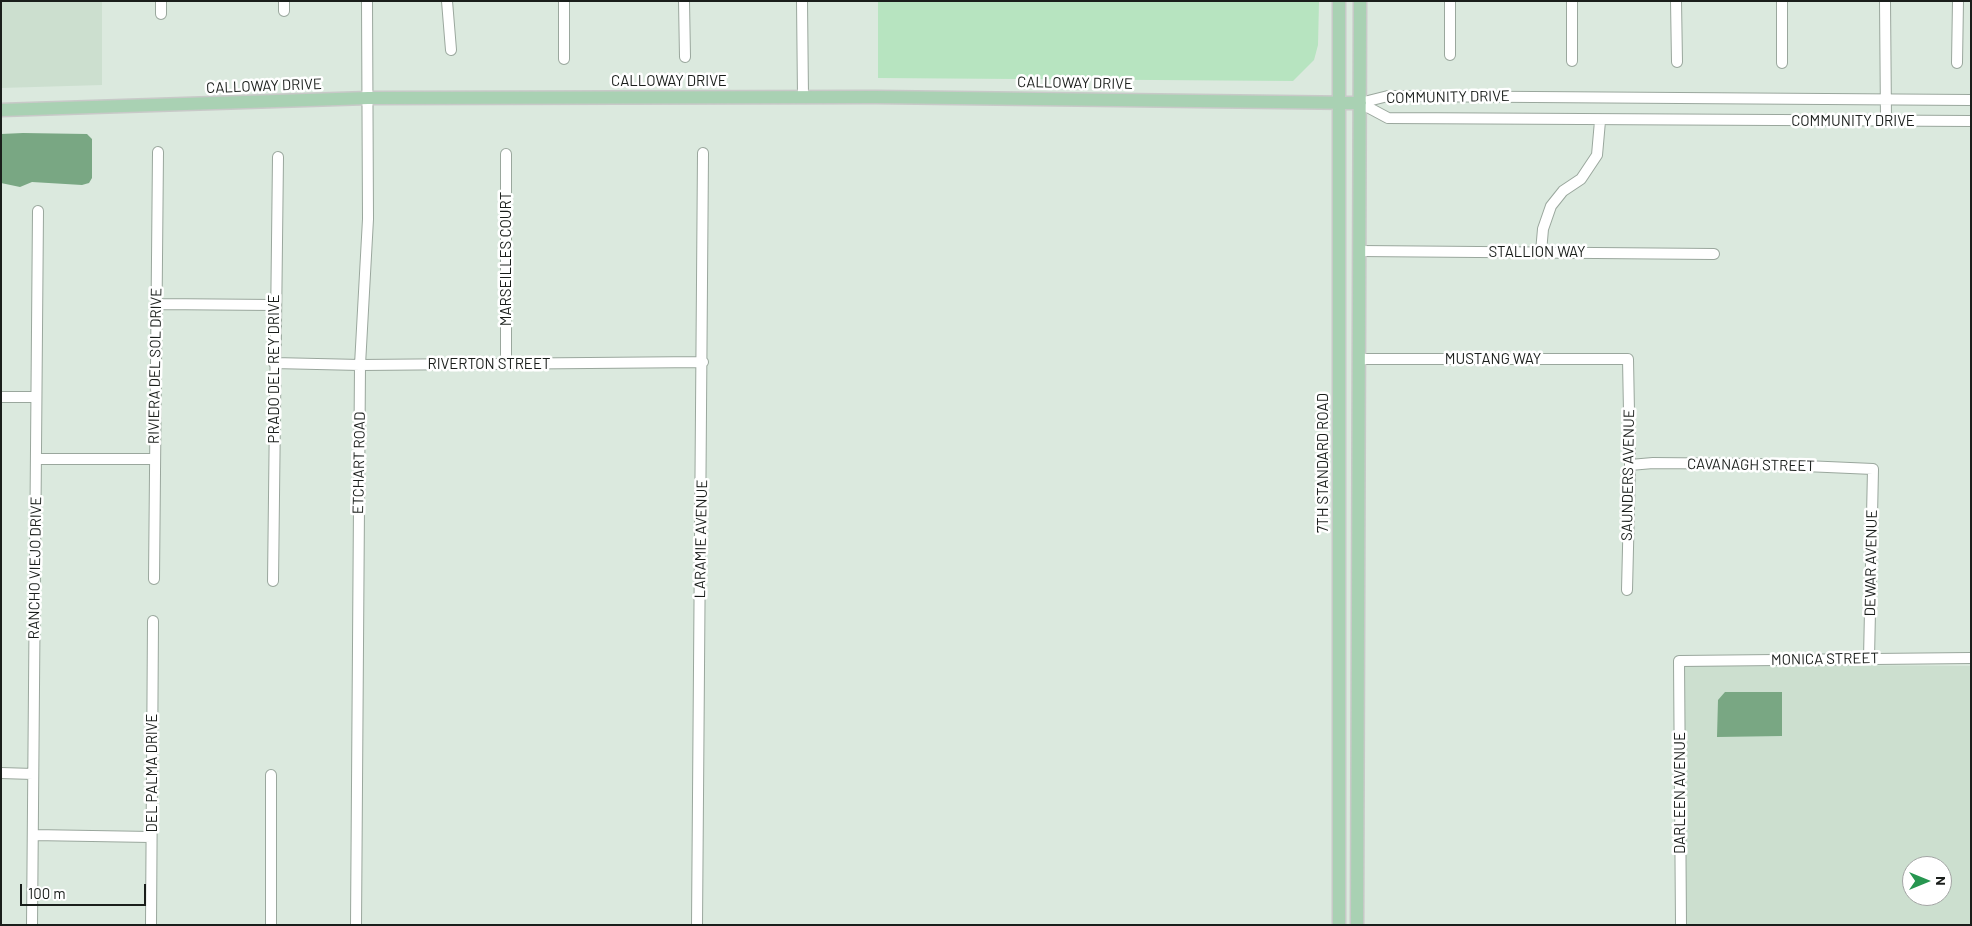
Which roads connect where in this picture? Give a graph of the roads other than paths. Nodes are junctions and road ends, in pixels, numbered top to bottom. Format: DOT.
graph roads {
  1 [pos="161,1"];
  2 [pos="367,1"];
  3 [pos="447,1"];
  4 [pos="564,1"];
  5 [pos="684,1"];
  6 [pos="802,1"];
  7 [pos="1339,1"];
  8 [pos="1360,1"];
  9 [pos="1450,1"];
  10 [pos="1572,1"];
  11 [pos="1676,1"];
  12 [pos="1782,1"];
  13 [pos="1886,1"];
  14 [pos="1958,1"];
  15 [pos="161,14"];
  16 [pos="451,50"];
  17 [pos="1450,55"];
  18 [pos="685,57"];
  19 [pos="564,59"];
  20 [pos="1572,61"];
  21 [pos="1676,62"];
  22 [pos="1782,63"];
  23 [pos="1957,63"];
  24 [pos="803,97"];
  25 [pos="368,98"];
  26 [pos="1886,99"];
  27 [pos="1971,100"];
  28 [pos="1338,103"];
  29 [pos="1360,103"];
  30 [pos="1,110"];
  31 [pos="1886,120"];
  32 [pos="1600,121"];
  33 [pos="1971,121"];
  34 [pos="158,152"];
  35 [pos="704,152"];
  36 [pos="506,154"];
  37 [pos="278,157"];
  38 [pos="38,211"];
  39 [pos="1360,251"];
  40 [pos="1541,252"];
  41 [pos="1714,254"];
  42 [pos="156,304"];
  43 [pos="274,305"];
  44 [pos="1359,359"];
  45 [pos="1628,359"];
  46 [pos="703,362"];
  47 [pos="274,363"];
  48 [pos="506,364"];
  49 [pos="360,365"];
  50 [pos="1,397"];
  51 [pos="36,398"];
  52 [pos="36,459"];
  53 [pos="154,459"];
  54 [pos="1630,465"];
  55 [pos="1873,469"];
  56 [pos="154,580"];
  57 [pos="273,581"];
  58 [pos="1627,590"];
  59 [pos="153,621"];
  60 [pos="1869,658"];
  61 [pos="1971,658"];
  62 [pos="1680,661"];
  63 [pos="1,773"];
  64 [pos="33,774"];
  65 [pos="271,775"];
  66 [pos="33,835"];
  67 [pos="151,837"];
  68 [pos="32,925"];
  69 [pos="151,925"];
  70 [pos="271,925"];
  71 [pos="356,925"];
  72 [pos="697,925"];
  73 [pos="1339,925"];
  74 [pos="1357,925"];
  75 [pos="1681,925"];
  1 -- 15 [label="street"];
  2 -- 25 [label="street, ETCHART ROAD"];
  3 -- 16 [label="street"];
  4 -- 19 [label="street"];
  5 -- 18 [label="street"];
  6 -- 24 [label="street"];
  7 -- 28 [label="main road, 7TH STANDARD ROAD"];
  8 -- 29 [label="main road"];
  9 -- 17 [label="street"];
  10 -- 20 [label="street"];
  11 -- 21 [label="street"];
  12 -- 22 [label="street"];
  13 -- 26 [label="street"];
  14 -- 23 [label="street"];
  24 -- 25 [label="main road, CALLOWAY DRIVE"];
  24 -- 28 [label="main road, CALLOWAY DRIVE"];
  25 -- 30 [label="main road, CALLOWAY DRIVE"];
  25 -- 49 [label="street, ETCHART ROAD"];
  26 -- 27 [label="street, COMMUNITY DRIVE"];
  26 -- 29 [label="street, COMMUNITY DRIVE"];
  26 -- 31 [label="street"];
  28 -- 29 [label="main road, CALLOWAY DRIVE"];
  28 -- 73 [label="main road, 7TH STANDARD ROAD"];
  29 -- 32 [label="street, COMMUNITY DRIVE"];
  29 -- 39 [label="main road"];
  31 -- 32 [label="street, COMMUNITY DRIVE"];
  31 -- 33 [label="street, COMMUNITY DRIVE"];
  32 -- 40 [label="street"];
  34 -- 42 [label="street, RIVIERA DEL SOL DRIVE"];
  35 -- 46 [label="street, LARAMIE AVENUE"];
  36 -- 48 [label="street, MARSEILLES COURT"];
  37 -- 43 [label="street, PRADO DEL REY DRIVE"];
  38 -- 51 [label="street, RANCHO VIEJO DRIVE"];
  39 -- 40 [label="street, STALLION WAY"];
  39 -- 44 [label="main road"];
  40 -- 41 [label="street, STALLION WAY"];
  42 -- 43 [label="street"];
  42 -- 53 [label="street, RIVIERA DEL SOL DRIVE"];
  43 -- 47 [label="street, PRADO DEL REY DRIVE"];
  44 -- 45 [label="street, MUSTANG WAY"];
  44 -- 74 [label="main road"];
  45 -- 54 [label="street, SAUNDERS AVENUE"];
  46 -- 48 [label="street, RIVERTON STREET"];
  46 -- 72 [label="street, LARAMIE AVENUE"];
  47 -- 49 [label="street, RIVERTON STREET"];
  47 -- 57 [label="street, PRADO DEL REY DRIVE"];
  48 -- 49 [label="street, RIVERTON STREET"];
  49 -- 71 [label="street, ETCHART ROAD"];
  50 -- 51 [label="street"];
  51 -- 52 [label="street, RANCHO VIEJO DRIVE"];
  52 -- 53 [label="street"];
  52 -- 64 [label="street, RANCHO VIEJO DRIVE"];
  53 -- 56 [label="street, RIVIERA DEL SOL DRIVE"];
  54 -- 55 [label="street, CAVANAGH STREET"];
  54 -- 58 [label="street, SAUNDERS AVENUE"];
  55 -- 60 [label="street, DEWAR AVENUE"];
  59 -- 67 [label="street, DEL PALMA DRIVE"];
  60 -- 61 [label="street, MONICA STREET"];
  60 -- 62 [label="street, MONICA STREET"];
  62 -- 75 [label="street, DARLEEN AVENUE"];
  63 -- 64 [label="street"];
  64 -- 66 [label="street, RANCHO VIEJO DRIVE"];
  65 -- 70 [label="street"];
  66 -- 67 [label="street"];
  66 -- 68 [label="street, RANCHO VIEJO DRIVE"];
  67 -- 69 [label="street, DEL PALMA DRIVE"];
}
